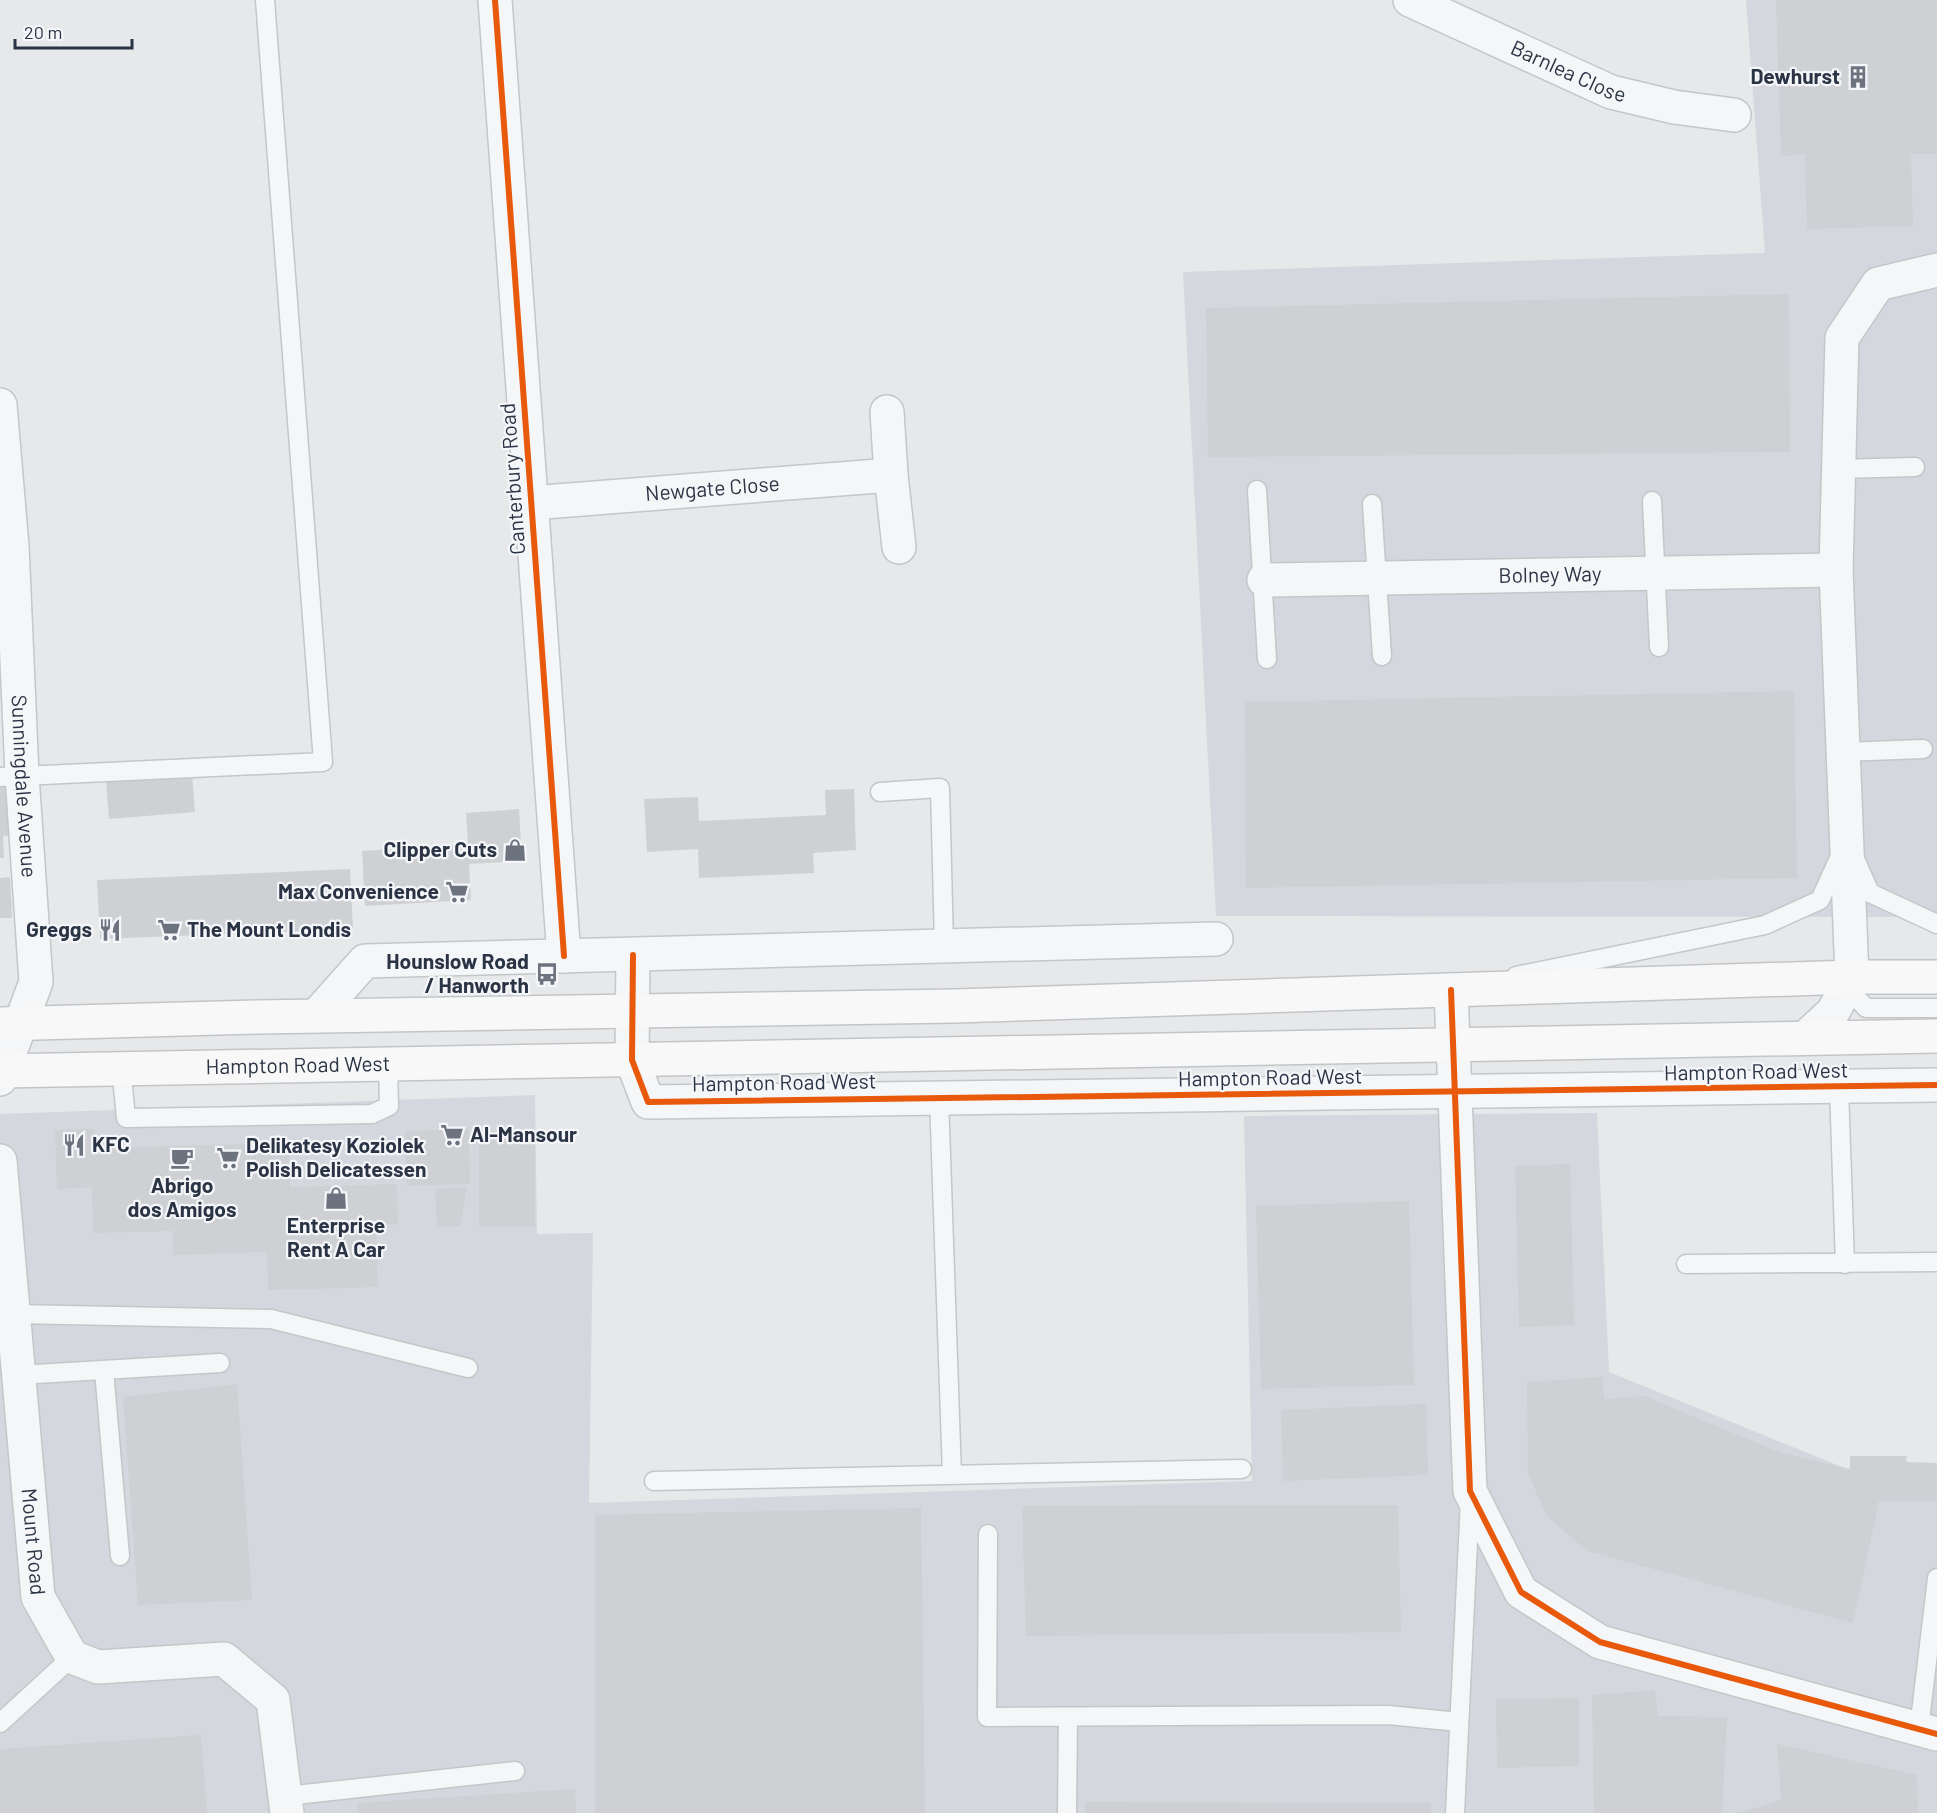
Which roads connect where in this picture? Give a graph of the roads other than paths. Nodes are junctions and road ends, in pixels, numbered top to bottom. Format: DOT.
graph roads {
  1 [pos="265,0"];
  2 [pos="495,0"];
  3 [pos="1410,0"];
  4 [pos="1734,115"];
  5 [pos="1937,270"];
  6 [pos="0,405"];
  7 [pos="887,412"];
  8 [pos="1915,468"];
  9 [pos="1839,469"];
  10 [pos="891,475"];
  11 [pos="1257,490"];
  12 [pos="1652,501"];
  13 [pos="531,503"];
  14 [pos="1372,504"];
  15 [pos="899,547"];
  16 [pos="1836,570"];
  17 [pos="1654,573"];
  18 [pos="1376,578"];
  19 [pos="1264,580"];
  20 [pos="1659,647"];
  21 [pos="1382,656"];
  22 [pos="1267,659"];
  23 [pos="1923,749"];
  24 [pos="1843,752"];
  25 [pos="11,776"];
  26 [pos="880,792"];
  27 [pos="1846,841"];
  28 [pos="1937,924"];
  29 [pos="1216,939"];
  30 [pos="944,945"];
  31 [pos="633,955"];
  32 [pos="564,956"];
  33 [pos="1852,977"];
  34 [pos="1937,977"];
  35 [pos="1451,990"];
  36 [pos="1937,1008"];
  37 [pos="632,1013"];
  38 [pos="316,1016"];
  39 [pos="11,1024"];
  40 [pos="1937,1036"];
  41 [pos="1805,1038"];
  42 [pos="1452,1045"];
  43 [pos="632,1060"];
  44 [pos="388,1064"];
  45 [pos="121,1067"];
  46 [pos="1,1074"];
  47 [pos="1937,1085"];
  48 [pos="1839,1088"];
  49 [pos="1454,1093"];
  50 [pos="939,1097"];
  51 [pos="0,1161"];
  52 [pos="1937,1262"];
  53 [pos="1686,1264"];
  54 [pos="1845,1264"];
  55 [pos="14,1314"];
  56 [pos="220,1363"];
  57 [pos="468,1368"];
  58 [pos="104,1370"];
  59 [pos="19,1375"];
  60 [pos="1242,1469"];
  61 [pos="952,1475"];
  62 [pos="654,1481"];
  63 [pos="1470,1491"];
  64 [pos="988,1534"];
  65 [pos="120,1556"];
  66 [pos="1937,1578"];
  67 [pos="72,1657"];
  68 [pos="1068,1717"];
  69 [pos="1459,1722"];
  70 [pos="0,1723"];
  71 [pos="1928,1732"];
  72 [pos="515,1771"];
  73 [pos="287,1804"];
  74 [pos="1067,1813"];
  75 [pos="1455,1813"];
  1 -- 25 [label="lane"];
  2 -- 13 [label="street, Canterbury Road"];
  3 -- 4 [label="street, Barnlea Close"];
  5 -- 9 [label="street"];
  6 -- 25 [label="street, Sunningdale Avenue"];
  7 -- 10 [label="street"];
  8 -- 9 [label="lane"];
  9 -- 16 [label="street"];
  10 -- 13 [label="street, Newgate Close"];
  10 -- 15 [label="street"];
  11 -- 19 [label="lane"];
  12 -- 17 [label="lane"];
  13 -- 32 [label="street, Canterbury Road"];
  14 -- 18 [label="lane"];
  16 -- 17 [label="street, Bolney Way"];
  16 -- 24 [label="street"];
  17 -- 18 [label="street, Bolney Way"];
  17 -- 20 [label="lane"];
  18 -- 19 [label="street, Bolney Way"];
  18 -- 21 [label="lane"];
  19 -- 22 [label="lane"];
  23 -- 24 [label="lane"];
  24 -- 27 [label="street"];
  25 -- 39 [label="street, Sunningdale Avenue"];
  26 -- 30 [label="lane"];
  27 -- 28 [label="lane"];
  27 -- 33 [label="street"];
  27 -- 35 [label="lane"];
  29 -- 30 [label="street"];
  30 -- 31 [label="street"];
  31 -- 32 [label="street"];
  31 -- 37 [label="street"];
  32 -- 38 [label="street"];
  33 -- 34 [label="main road"];
  33 -- 35 [label="main road"];
  33 -- 36 [label="lane"];
  33 -- 41 [label="street"];
  35 -- 37 [label="main road"];
  35 -- 42 [label="street"];
  37 -- 38 [label="main road"];
  37 -- 43 [label="street"];
  38 -- 39 [label="main road"];
  39 -- 46 [label="street, Sunningdale Avenue"];
  40 -- 41 [label="main road, Hampton Road West"];
  41 -- 42 [label="main road, Hampton Road West"];
  42 -- 43 [label="main road, Hampton Road West"];
  42 -- 49 [label="street"];
  43 -- 44 [label="main road, Hampton Road West"];
  43 -- 50 [label="street, Hampton Road West"];
  44 -- 45 [label="main road, Hampton Road West"];
  44 -- 45 [label="lane"];
  45 -- 46 [label="main road, Hampton Road West"];
  47 -- 48 [label="street, Hampton Road West"];
  48 -- 49 [label="street, Hampton Road West"];
  48 -- 54 [label="lane"];
  49 -- 50 [label="street, Hampton Road West"];
  49 -- 63 [label="street"];
  50 -- 61 [label="lane"];
  51 -- 55 [label="street, Mount Road"];
  52 -- 54 [label="lane"];
  53 -- 54 [label="lane"];
  55 -- 57 [label="lane"];
  55 -- 59 [label="street, Mount Road"];
  56 -- 58 [label="lane"];
  58 -- 59 [label="lane"];
  58 -- 65 [label="lane"];
  59 -- 67 [label="street, Mount Road"];
  60 -- 61 [label="lane"];
  61 -- 62 [label="lane"];
  63 -- 69 [label="lane"];
  63 -- 71 [label="street"];
  64 -- 68 [label="lane"];
  66 -- 71 [label="lane"];
  67 -- 70 [label="lane"];
  67 -- 73 [label="street"];
  68 -- 69 [label="lane"];
  68 -- 74 [label="lane"];
  69 -- 75 [label="lane"];
  72 -- 73 [label="lane"];
}
